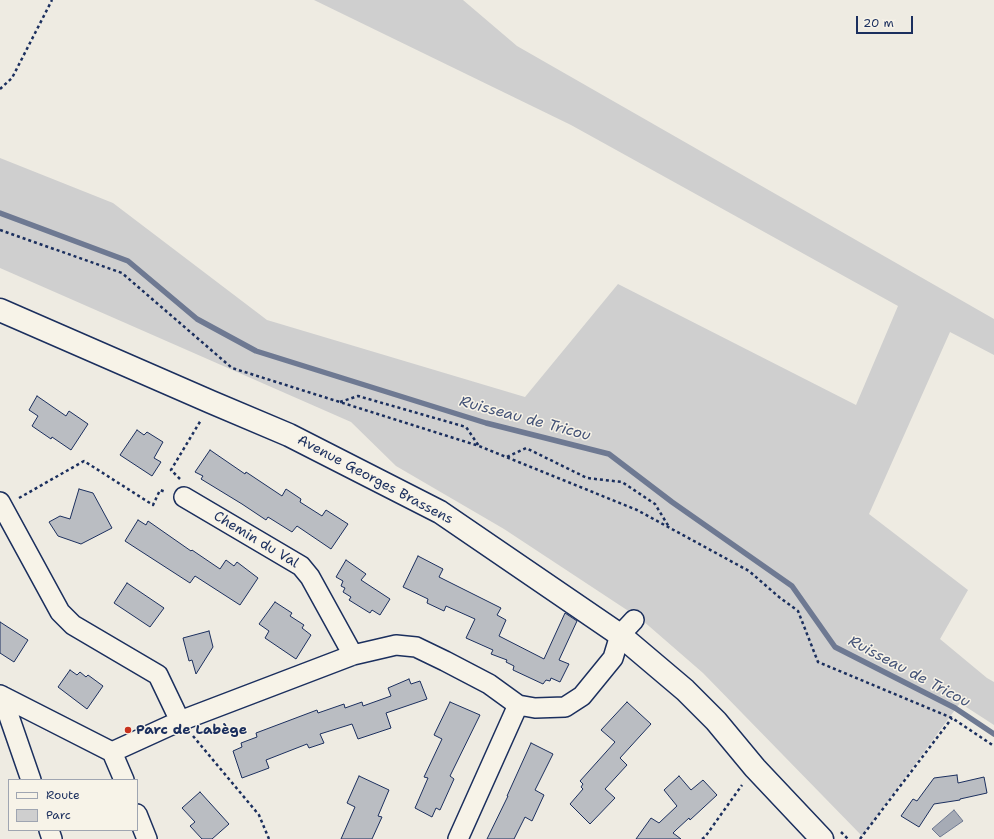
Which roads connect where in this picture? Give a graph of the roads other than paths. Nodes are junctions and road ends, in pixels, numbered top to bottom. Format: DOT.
graph roads {
  1 [pos="0,310"];
  2 [pos="184,497"];
  3 [pos="1,504"];
  4 [pos="627,627"];
  5 [pos="353,654"];
  6 [pos="1,696"];
  7 [pos="518,705"];
  8 [pos="180,721"];
  9 [pos="112,752"];
  10 [pos="31,779"];
  11 [pos="124,779"];
  12 [pos="138,816"];
  13 [pos="147,839"];
  14 [pos="458,839"];
  15 [pos="822,839"];
  1 -- 4 [label="street, Avenue Georges Brassens"];
  2 -- 5 [label="street, Chemin du Val"];
  3 -- 8 [label="street"];
  4 -- 7 [label="street"];
  4 -- 15 [label="street, Avenue Georges Brassens"];
  5 -- 7 [label="street"];
  5 -- 8 [label="street"];
  6 -- 9 [label="street"];
  6 -- 10 [label="street"];
  7 -- 14 [label="street"];
  8 -- 9 [label="street"];
  9 -- 11 [label="street"];
  12 -- 13 [label="street"];
}
